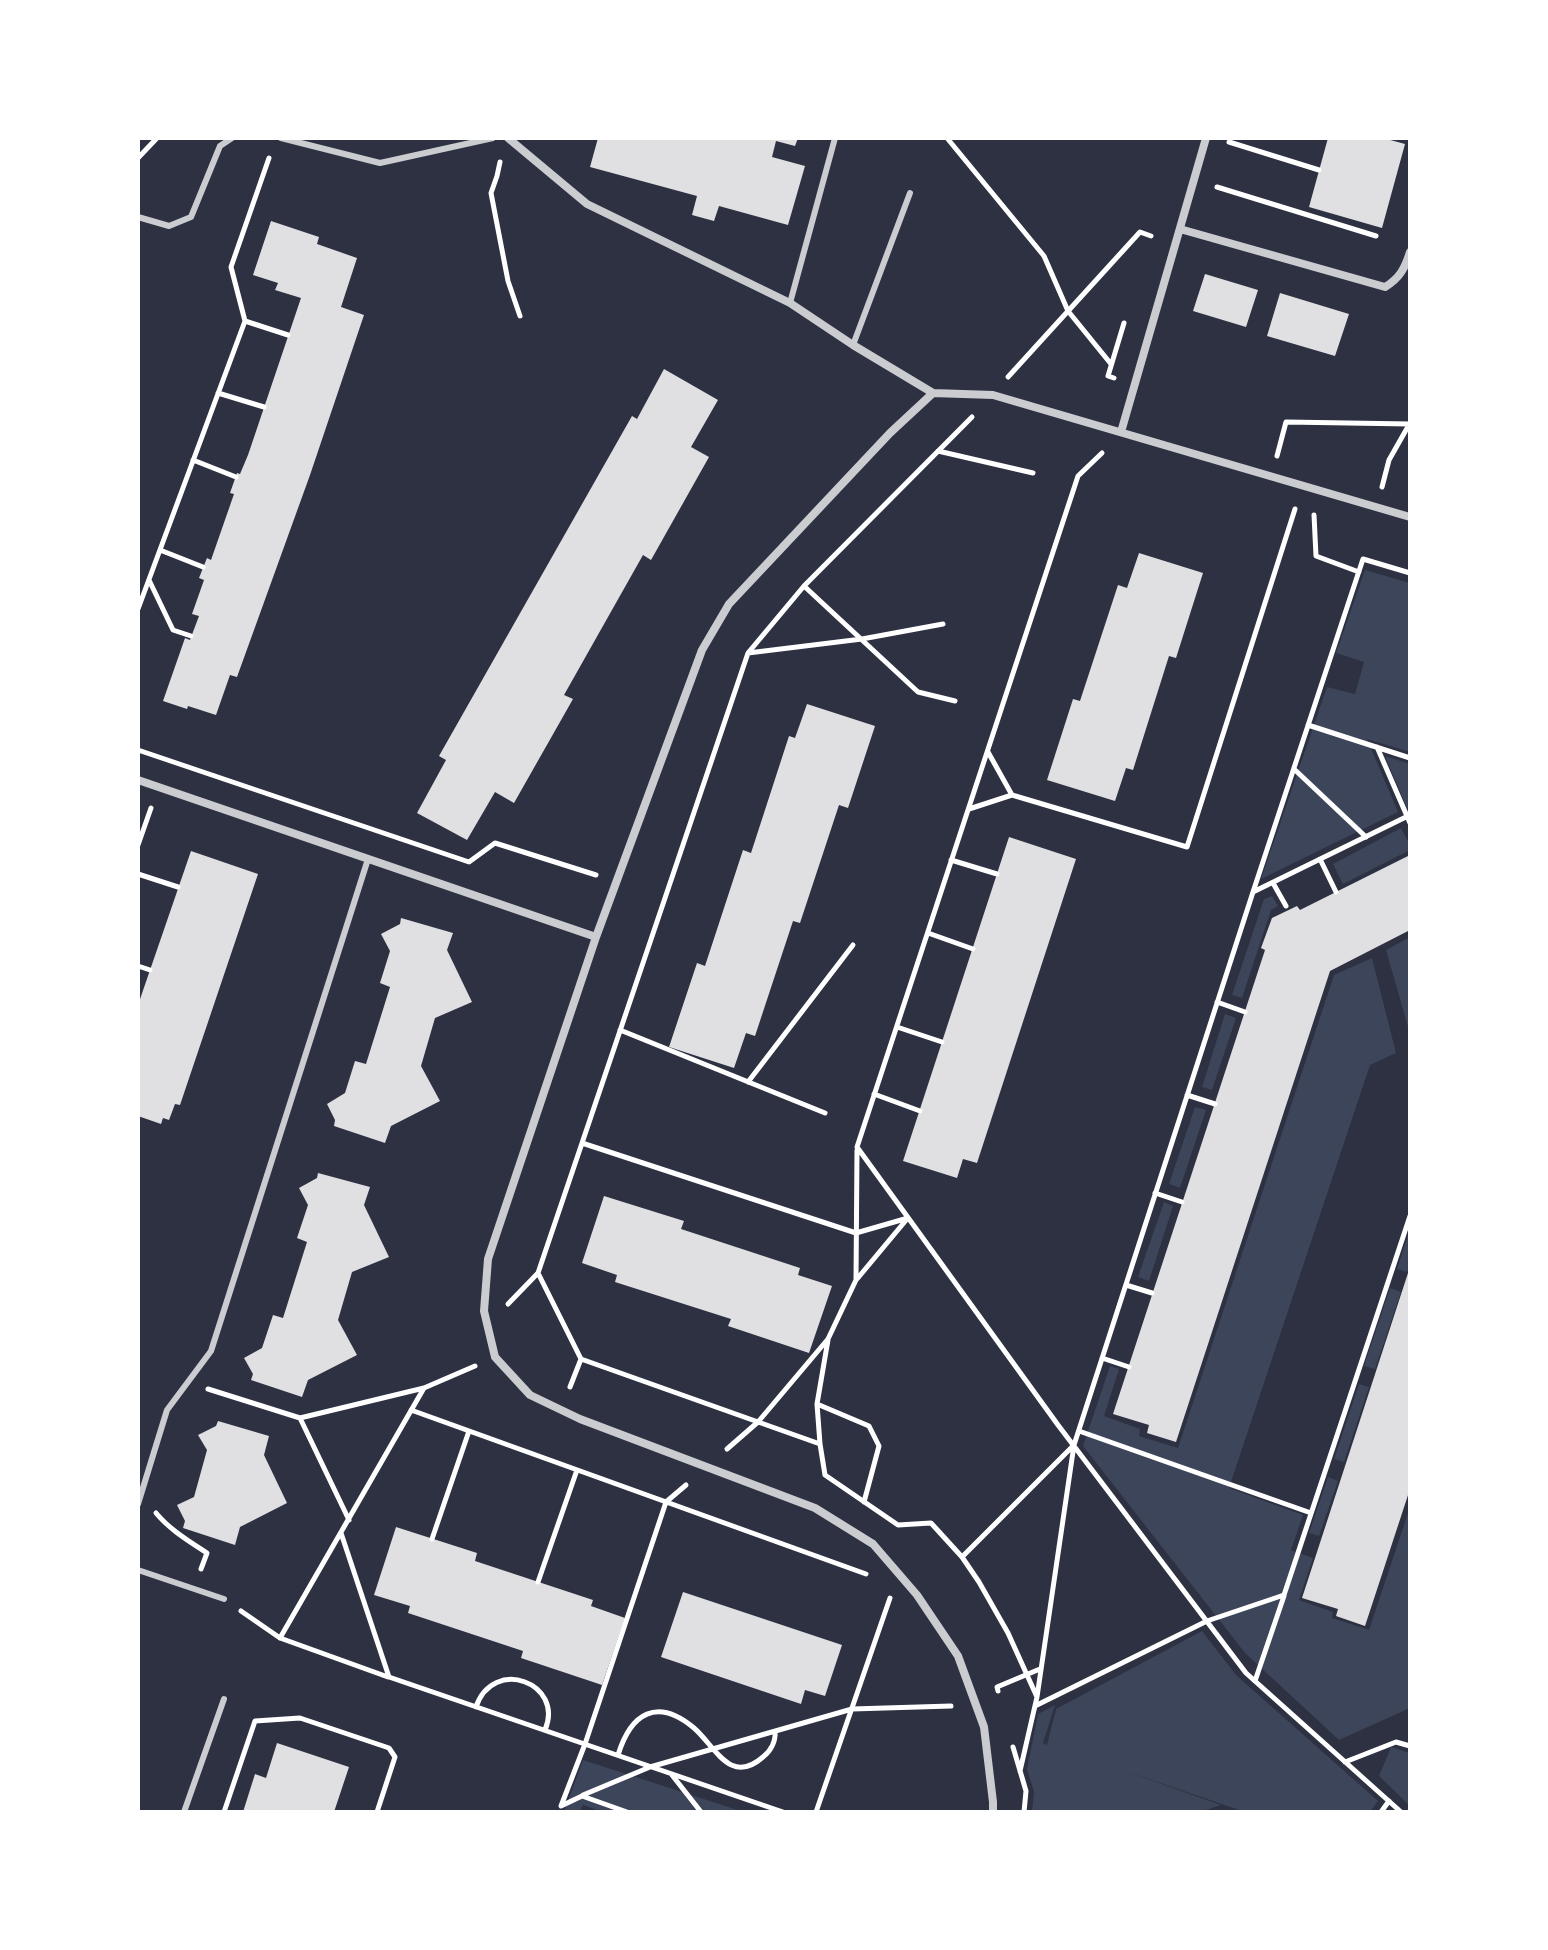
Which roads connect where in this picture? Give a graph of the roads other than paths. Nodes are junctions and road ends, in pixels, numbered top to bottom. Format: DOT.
graph roads {
  1 [pos="232,138"];
  2 [pos="281,138"];
  3 [pos="493,138"];
  4 [pos="508,138"];
  5 [pos="835,138"];
  6 [pos="1206,138"];
  7 [pos="910,193"];
  8 [pos="138,217"];
  9 [pos="1180,229"];
  10 [pos="1410,252"];
  11 [pos="790,303"];
  12 [pos="853,345"];
  13 [pos="933,393"];
  14 [pos="1121,432"];
  15 [pos="1410,517"];
  16 [pos="138,780"];
  17 [pos="368,859"];
  18 [pos="596,937"];
  19 [pos="138,1504"];
  20 [pos="138,1570"];
  21 [pos="224,1599"];
  22 [pos="224,1699"];
  23 [pos="184,1812"];
  24 [pos="993,1812"];
  1 -- 8 [label="lane"];
  2 -- 3 [label="lane"];
  4 -- 11 [label="street"];
  5 -- 11 [label="lane"];
  6 -- 9 [label="street"];
  7 -- 12 [label="lane"];
  9 -- 10 [label="street"];
  9 -- 14 [label="street"];
  11 -- 12 [label="street"];
  12 -- 13 [label="street"];
  13 -- 14 [label="street"];
  13 -- 18 [label="street"];
  14 -- 15 [label="street"];
  16 -- 17 [label="street"];
  17 -- 18 [label="street"];
  17 -- 19 [label="lane"];
  18 -- 24 [label="street"];
  20 -- 21 [label="lane"];
  22 -- 23 [label="lane"];
}
